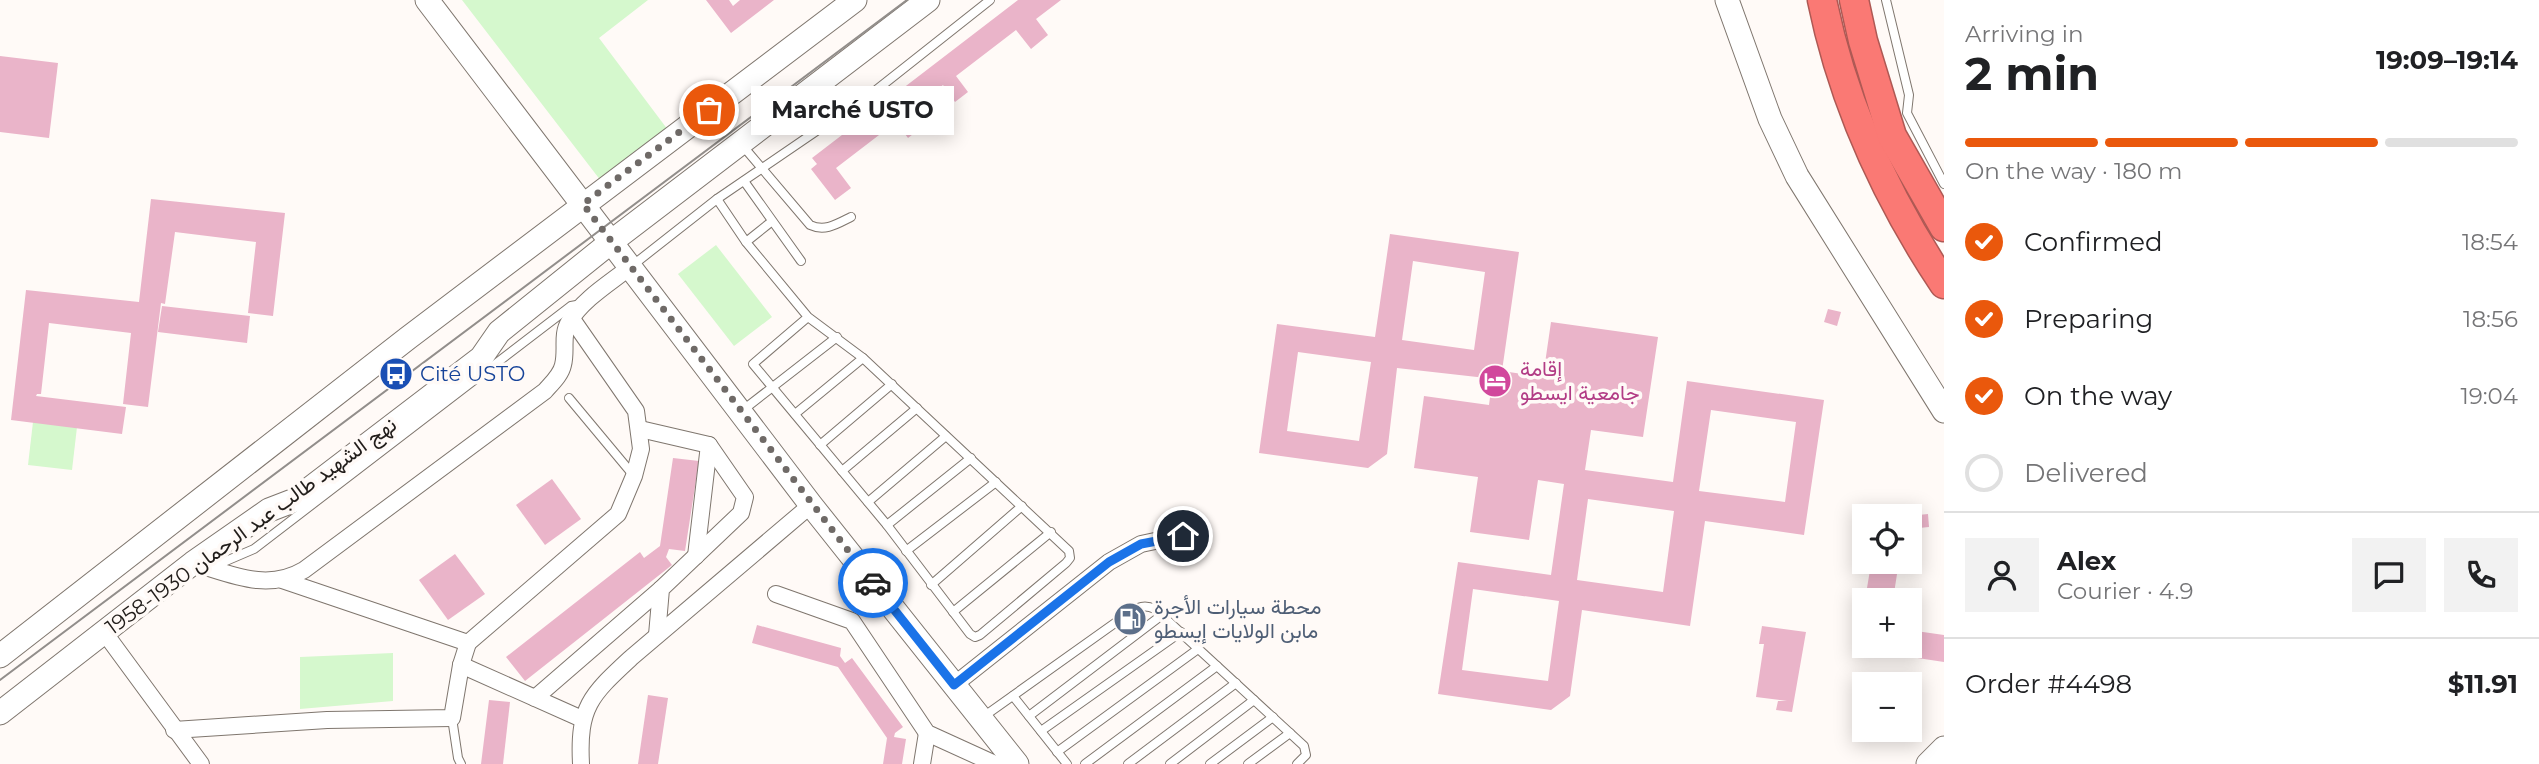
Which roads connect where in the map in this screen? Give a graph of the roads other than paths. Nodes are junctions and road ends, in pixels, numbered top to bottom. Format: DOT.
graph roads {
  1 [pos="427,0"];
  2 [pos="855,0"];
  3 [pos="928,0"];
  4 [pos="990,0"];
  5 [pos="1727,0"];
  6 [pos="1822,0"];
  7 [pos="1854,0"];
  8 [pos="1886,0"];
  9 [pos="741,143"];
  10 [pos="761,168"];
  11 [pos="744,181"];
  12 [pos="1944,184"];
  13 [pos="717,199"];
  14 [pos="583,204"];
  15 [pos="851,217"];
  16 [pos="771,222"];
  17 [pos="1944,227"];
  18 [pos="611,242"];
  19 [pos="746,242"];
  20 [pos="801,261"];
  21 [pos="630,267"];
  22 [pos="1944,284"];
  23 [pos="583,304"];
  24 [pos="808,317"];
  25 [pos="572,319"];
  26 [pos="837,337"];
  27 [pos="863,358"];
  28 [pos="892,384"];
  29 [pos="771,388"];
  30 [pos="569,398"];
  31 [pos="917,408"];
  32 [pos="740,411"];
  33 [pos="1944,411"];
  34 [pos="795,414"];
  35 [pos="640,429"];
  36 [pos="946,436"];
  37 [pos="709,445"];
  38 [pos="820,445"];
  39 [pos="971,458"];
  40 [pos="842,471"];
  41 [pos="634,476"];
  42 [pos="996,482"];
  43 [pos="868,502"];
  44 [pos="811,505"];
  45 [pos="1022,506"];
  46 [pos="887,525"];
  47 [pos="1051,532"];
  48 [pos="1183,536"];
  49 [pos="906,551"];
  50 [pos="696,556"];
  51 [pos="201,566"];
  52 [pos="282,580"];
  53 [pos="931,585"];
  54 [pos="661,589"];
  55 [pos="776,594"];
  56 [pos="953,612"];
  57 [pos="1162,615"];
  58 [pos="104,632"];
  59 [pos="1181,632"];
  60 [pos="657,635"];
  61 [pos="468,643"];
  62 [pos="1198,649"];
  63 [pos="0,656"];
  64 [pos="461,665"];
  65 [pos="1217,666"];
  66 [pos="1236,683"];
  67 [pos="954,685"];
  68 [pos="1013,696"];
  69 [pos="535,698"];
  70 [pos="1254,700"];
  71 [pos="0,713"];
  72 [pos="1029,716"];
  73 [pos="1273,717"];
  74 [pos="452,718"];
  75 [pos="582,719"];
  76 [pos="981,719"];
  77 [pos="174,730"];
  78 [pos="1041,731"];
  79 [pos="927,733"];
  80 [pos="1290,733"];
  81 [pos="1944,748"];
  82 [pos="1058,752"];
  83 [pos="1007,763"];
  84 [pos="201,764"];
  85 [pos="461,764"];
  86 [pos="581,764"];
  87 [pos="922,764"];
  88 [pos="1067,764"];
  89 [pos="1085,764"];
  90 [pos="1128,764"];
  91 [pos="1170,764"];
  92 [pos="1210,764"];
  93 [pos="1248,764"];
  94 [pos="1297,764"];
  95 [pos="1928,764"];
  1 -- 14 [label="main road"];
  2 -- 14 [label="main road"];
  3 -- 9 [label="main road, نهج الشهيد طالب عبد الرحمان 1930-1958"];
  4 -- 10 [label="lane"];
  5 -- 33 [label="main road"];
  6 -- 22 [label="highway"];
  7 -- 17 [label="highway"];
  8 -- 12 [label="lane"];
  9 -- 10 [label="lane"];
  9 -- 18 [label="main road, نهج الشهيد طالب عبد الرحمان 1930-1958"];
  10 -- 11 [label="lane"];
  10 -- 15 [label="lane"];
  11 -- 13 [label="lane"];
  11 -- 16 [label="lane"];
  13 -- 19 [label="lane"];
  13 -- 21 [label="lane"];
  14 -- 18 [label="main road"];
  14 -- 63 [label="main road"];
  16 -- 19 [label="lane"];
  16 -- 20 [label="lane"];
  18 -- 21 [label="main road"];
  18 -- 51 [label="main road, نهج الشهيد طالب عبد الرحمان 1930-1958"];
  19 -- 24 [label="lane"];
  21 -- 23 [label="street"];
  21 -- 32 [label="main road"];
  23 -- 25 [label="street"];
  23 -- 51 [label="lane"];
  24 -- 26 [label="lane"];
  24 -- 29 [label="lane"];
  25 -- 35 [label="street"];
  25 -- 52 [label="street"];
  26 -- 27 [label="lane"];
  26 -- 29 [label="lane"];
  27 -- 28 [label="lane"];
  27 -- 34 [label="lane"];
  28 -- 31 [label="lane"];
  28 -- 38 [label="lane"];
  29 -- 32 [label="lane"];
  29 -- 34 [label="lane"];
  30 -- 41 [label="lane"];
  31 -- 36 [label="lane"];
  31 -- 40 [label="lane"];
  32 -- 44 [label="main road"];
  34 -- 38 [label="lane"];
  35 -- 37 [label="street"];
  35 -- 41 [label="street"];
  36 -- 39 [label="lane"];
  36 -- 43 [label="lane"];
  37 -- 50 [label="street"];
  37 -- 50 [label="street"];
  38 -- 40 [label="lane"];
  39 -- 42 [label="lane"];
  39 -- 46 [label="lane"];
  40 -- 43 [label="lane"];
  41 -- 61 [label="street"];
  42 -- 45 [label="lane"];
  42 -- 49 [label="lane"];
  43 -- 46 [label="lane"];
  44 -- 60 [label="street"];
  44 -- 67 [label="main road"];
  45 -- 47 [label="lane"];
  45 -- 53 [label="lane"];
  46 -- 49 [label="lane"];
  47 -- 56 [label="lane"];
  47 -- 56 [label="lane"];
  48 -- 67 [label="street"];
  49 -- 53 [label="lane"];
  50 -- 54 [label="street"];
  51 -- 52 [label="street"];
  51 -- 58 [label="main road, نهج الشهيد طالب عبد الرحمان 1930-1958"];
  52 -- 61 [label="street"];
  53 -- 56 [label="lane"];
  54 -- 60 [label="street"];
  54 -- 69 [label="street"];
  55 -- 79 [label="street"];
  57 -- 59 [label="lane"];
  57 -- 68 [label="lane"];
  57 -- 72 [label="lane"];
  58 -- 71 [label="main road, نهج الشهيد طالب عبد الرحمان 1930-1958"];
  58 -- 77 [label="street"];
  59 -- 62 [label="lane"];
  59 -- 78 [label="lane"];
  60 -- 75 [label="street"];
  61 -- 64 [label="street"];
  62 -- 65 [label="lane"];
  62 -- 82 [label="lane"];
  64 -- 69 [label="street"];
  64 -- 74 [label="street"];
  65 -- 66 [label="lane"];
  65 -- 89 [label="lane"];
  66 -- 70 [label="lane"];
  66 -- 90 [label="lane"];
  67 -- 76 [label="main road"];
  68 -- 72 [label="lane"];
  68 -- 76 [label="lane"];
  69 -- 75 [label="street"];
  70 -- 73 [label="lane"];
  70 -- 91 [label="lane"];
  72 -- 78 [label="lane"];
  73 -- 80 [label="lane"];
  73 -- 92 [label="lane"];
  74 -- 77 [label="street"];
  74 -- 85 [label="lane"];
  75 -- 86 [label="street"];
  76 -- 83 [label="main road"];
  77 -- 84 [label="street"];
  78 -- 82 [label="lane"];
  79 -- 83 [label="street"];
  79 -- 87 [label="street"];
  80 -- 93 [label="lane"];
  80 -- 94 [label="lane"];
  81 -- 95 [label="main road"];
  82 -- 88 [label="lane"];
}
